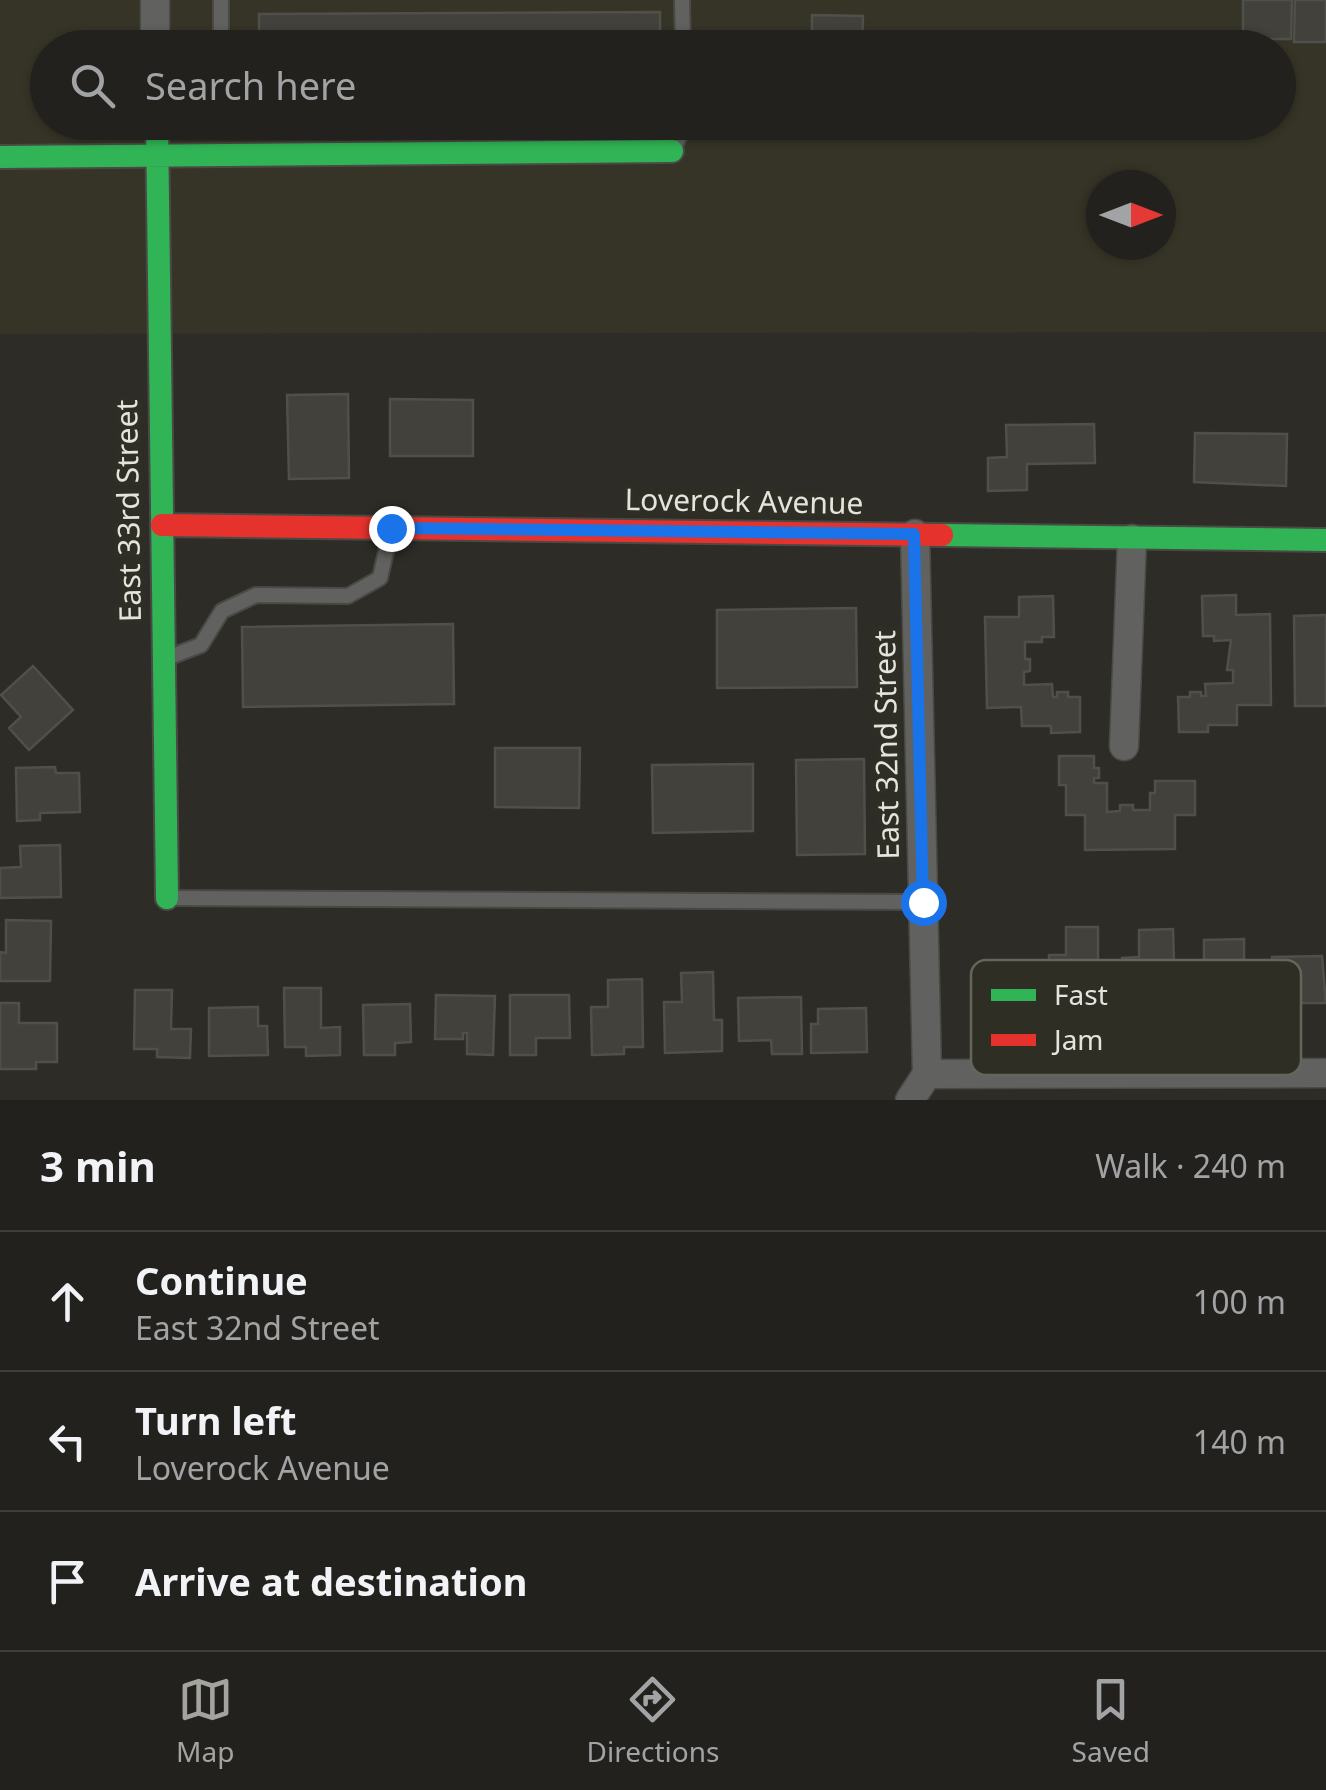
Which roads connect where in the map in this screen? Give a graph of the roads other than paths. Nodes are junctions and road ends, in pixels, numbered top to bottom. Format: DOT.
graph roads {
  1 [pos="155,0"];
  2 [pos="222,0"];
  3 [pos="682,0"];
  4 [pos="155,30"];
  5 [pos="221,30"];
  6 [pos="683,30"];
  7 [pos="156,140"];
  8 [pos="679,140"];
  9 [pos="672,151"];
  10 [pos="0,157"];
  11 [pos="157,158"];
  12 [pos="162,525"];
  13 [pos="391,528"];
  14 [pos="914,534"];
  15 [pos="1132,539"];
  16 [pos="1326,540"];
  17 [pos="164,660"];
  18 [pos="1124,746"];
  19 [pos="167,898"];
  20 [pos="923,902"];
  21 [pos="1301,1073"];
  22 [pos="1326,1073"];
  23 [pos="927,1074"];
  24 [pos="971,1074"];
  25 [pos="910,1100"];
  1 -- 4 [label="street"];
  2 -- 5 [label="lane"];
  3 -- 6 [label="lane"];
  7 -- 11 [label="street, East 33rd Street"];
  8 -- 9 [label="lane"];
  9 -- 11 [label="street"];
  10 -- 11 [label="street"];
  11 -- 12 [label="street, East 33rd Street"];
  12 -- 13 [label="street, Loverock Avenue"];
  12 -- 17 [label="street, East 33rd Street"];
  13 -- 14 [label="street, Loverock Avenue"];
  13 -- 17 [label="lane"];
  14 -- 15 [label="street, Loverock Avenue"];
  14 -- 20 [label="street, East 32nd Street"];
  15 -- 16 [label="street, Loverock Avenue"];
  15 -- 18 [label="street"];
  17 -- 19 [label="street, East 33rd Street"];
  19 -- 20 [label="lane"];
  20 -- 23 [label="street, East 32nd Street"];
  21 -- 22 [label="street"];
  23 -- 24 [label="street"];
  23 -- 25 [label="street"];
}
